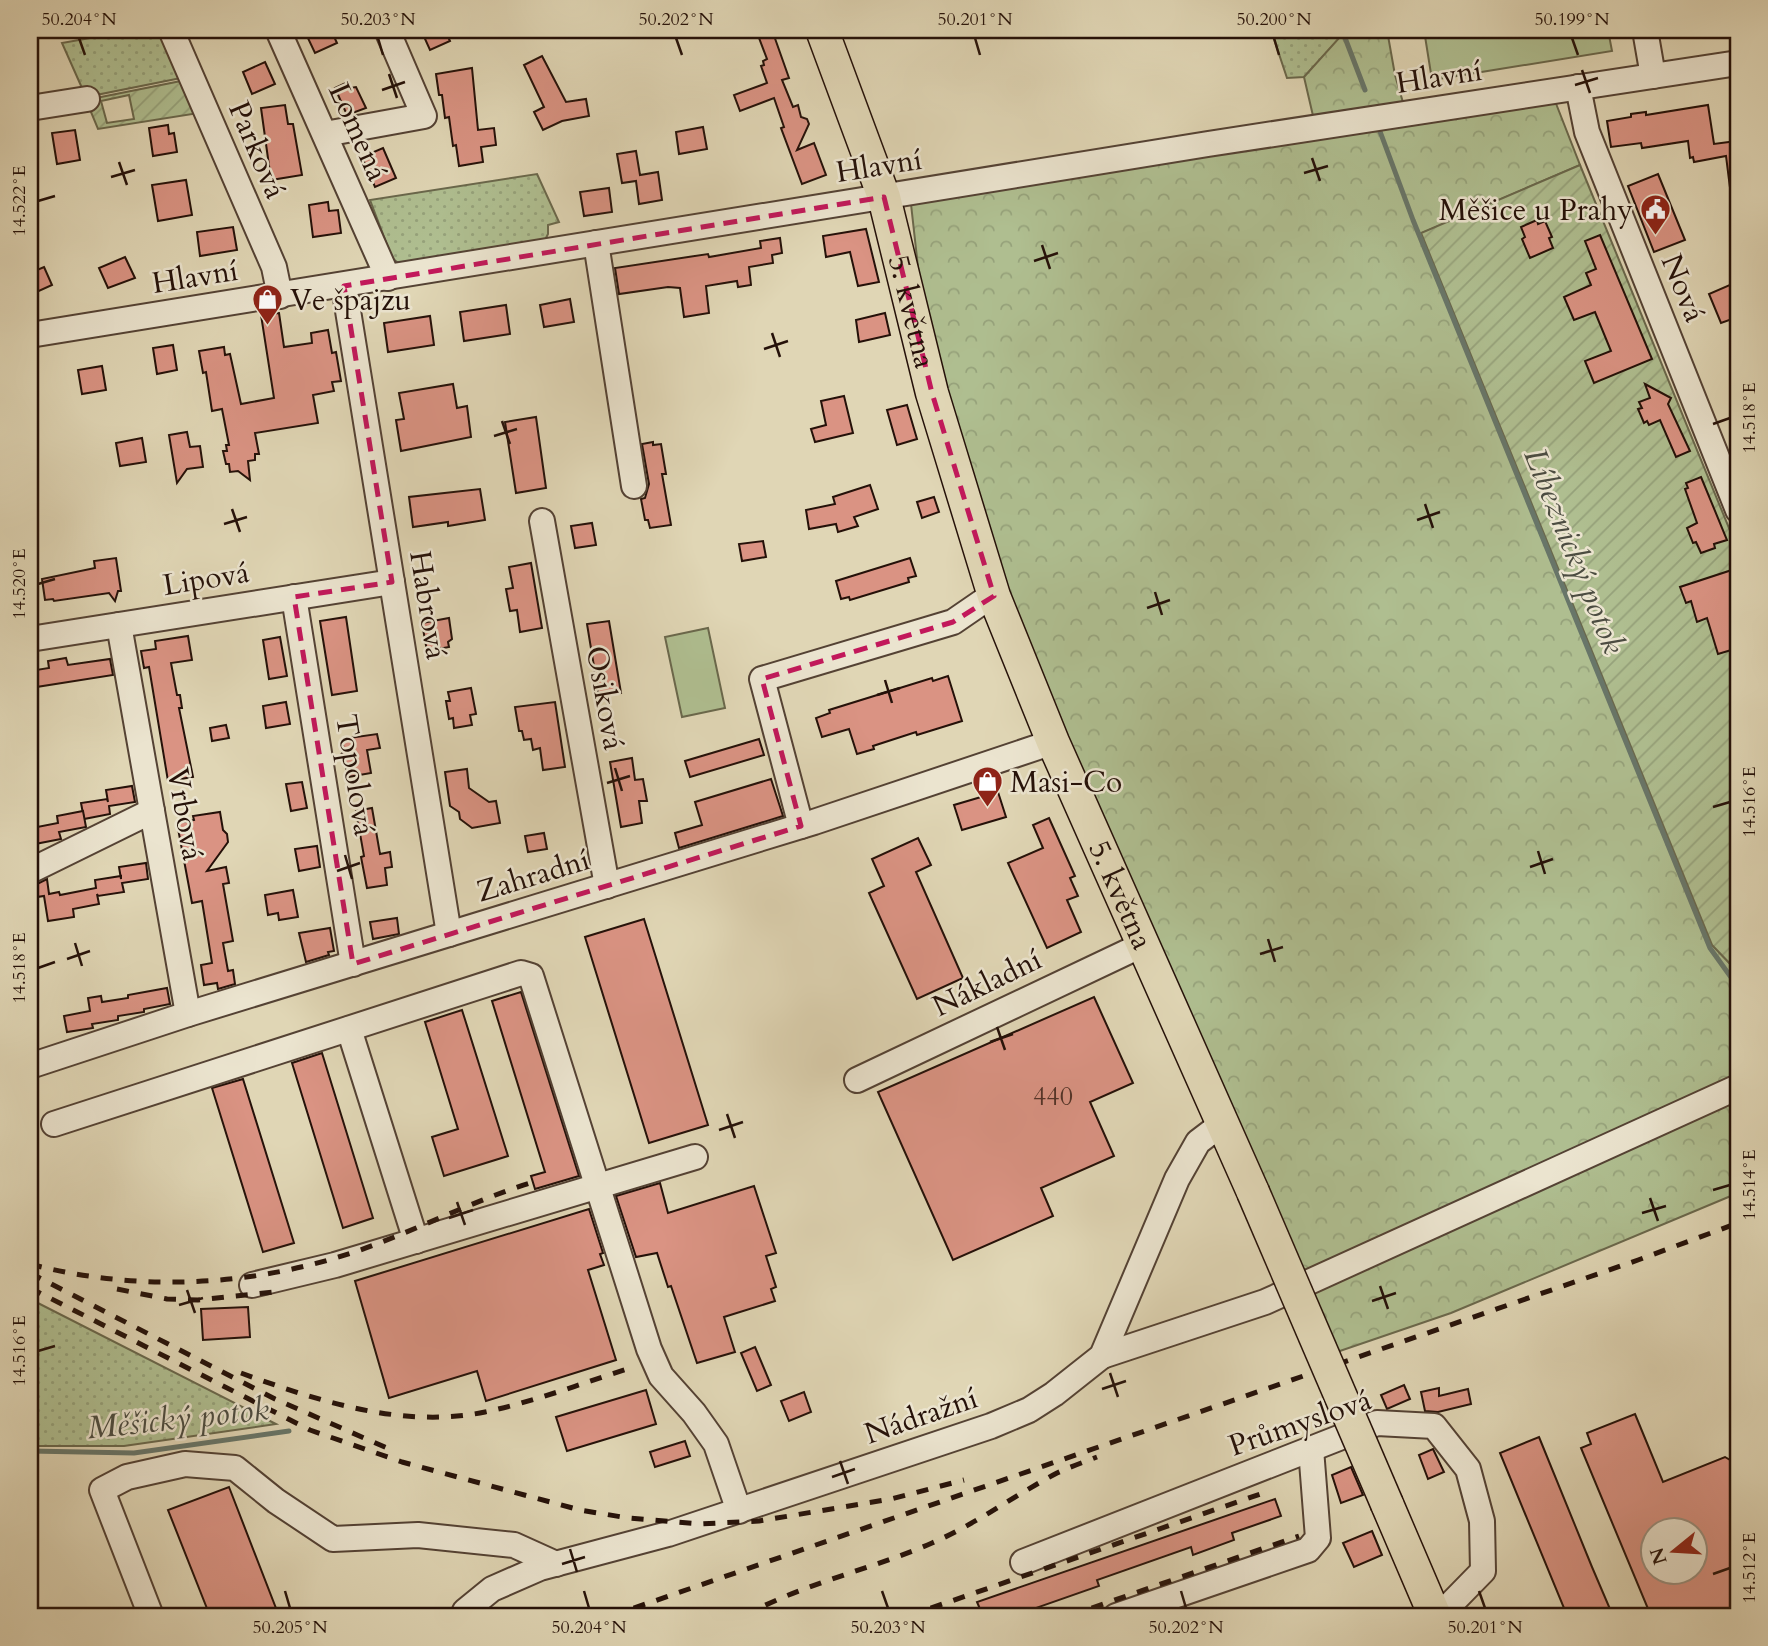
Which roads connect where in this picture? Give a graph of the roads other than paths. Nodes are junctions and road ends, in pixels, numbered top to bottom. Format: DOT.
graph roads {
  1 [pos="171,30"];
  2 [pos="278,30"];
  3 [pos="387,30"];
  4 [pos="822,30"];
  5 [pos="1646,30"];
  6 [pos="1738,63"];
  7 [pos="1653,76"];
  8 [pos="1578,87"];
  9 [pos="86,99"];
  10 [pos="30,108"];
  11 [pos="325,134"];
  12 [pos="884,197"];
  13 [pos="596,243"];
  14 [pos="385,269"];
  15 [pos="344,286"];
  16 [pos="281,296"];
  17 [pos="30,335"];
  18 [pos="634,486"];
  19 [pos="1738,510"];
  20 [pos="542,521"];
  21 [pos="392,582"];
  22 [pos="994,596"];
  23 [pos="294,597"];
  24 [pos="119,625"];
  25 [pos="30,639"];
  26 [pos="1053,742"];
  27 [pos="152,811"];
  28 [pos="801,826"];
  29 [pos="30,871"];
  30 [pos="607,886"];
  31 [pos="449,934"];
  32 [pos="1144,944"];
  33 [pos="353,964"];
  34 [pos="188,1014"];
  35 [pos="349,1029"];
  36 [pos="30,1066"];
  37 [pos="858,1080"];
  38 [pos="1738,1087"];
  39 [pos="1223,1123"];
  40 [pos="54,1124"];
  41 [pos="695,1157"];
  42 [pos="597,1186"];
  43 [pos="416,1241"];
  44 [pos="252,1285"];
  45 [pos="1102,1356"];
  46 [pos="1311,1449"];
  47 [pos="739,1510"];
  48 [pos="1023,1562"];
  49 [pos="556,1564"];
  50 [pos="150,1616"];
  51 [pos="463,1616"];
  52 [pos="1116,1616"];
  53 [pos="1437,1616"];
  1 -- 16 [label="street, Parková"];
  2 -- 11 [label="street, Lomená"];
  3 -- 11 [label="street"];
  4 -- 12 [label="main road, 5. května"];
  5 -- 7 [label="street"];
  6 -- 7 [label="street, Hlavní"];
  7 -- 8 [label="street, Hlavní"];
  8 -- 12 [label="street, Hlavní"];
  8 -- 19 [label="street, Nová"];
  9 -- 10 [label="street"];
  11 -- 14 [label="street, Lomená"];
  12 -- 13 [label="street, Hlavní"];
  12 -- 22 [label="main road, 5. května"];
  13 -- 14 [label="street, Hlavní"];
  13 -- 18 [label="street"];
  14 -- 15 [label="street, Hlavní"];
  15 -- 16 [label="street, Hlavní"];
  15 -- 21 [label="street, Habrová"];
  16 -- 17 [label="street, Hlavní"];
  20 -- 30 [label="street, Osiková"];
  21 -- 23 [label="street, Lipová"];
  21 -- 31 [label="street, Habrová"];
  22 -- 26 [label="main road, 5. května"];
  22 -- 28 [label="street"];
  23 -- 24 [label="street, Lipová"];
  23 -- 33 [label="street, Topolová"];
  24 -- 25 [label="street, Lipová"];
  24 -- 27 [label="street, Vrbová"];
  26 -- 28 [label="street, Zahradní"];
  26 -- 32 [label="main road, 5. května"];
  27 -- 29 [label="street"];
  27 -- 34 [label="street, Vrbová"];
  28 -- 30 [label="street, Zahradní"];
  30 -- 31 [label="street, Zahradní"];
  31 -- 33 [label="street, Zahradní"];
  32 -- 37 [label="street, Nákladní"];
  32 -- 39 [label="main road, 5. května"];
  33 -- 34 [label="street, Zahradní"];
  34 -- 36 [label="street, Zahradní"];
  35 -- 40 [label="street"];
  35 -- 42 [label="street"];
  35 -- 43 [label="street"];
  38 -- 45 [label="street"];
  39 -- 45 [label="street"];
  39 -- 53 [label="main road, 5. května, bridge"];
  41 -- 42 [label="street"];
  42 -- 43 [label="street"];
  42 -- 47 [label="street"];
  43 -- 44 [label="street"];
  45 -- 47 [label="street, Nádražní"];
  46 -- 48 [label="street, Průmyslová"];
  46 -- 52 [label="street"];
  46 -- 53 [label="street, Průmyslová"];
  47 -- 49 [label="street, Nádražní"];
  49 -- 50 [label="street"];
  49 -- 51 [label="street, Nádražní"];
}
